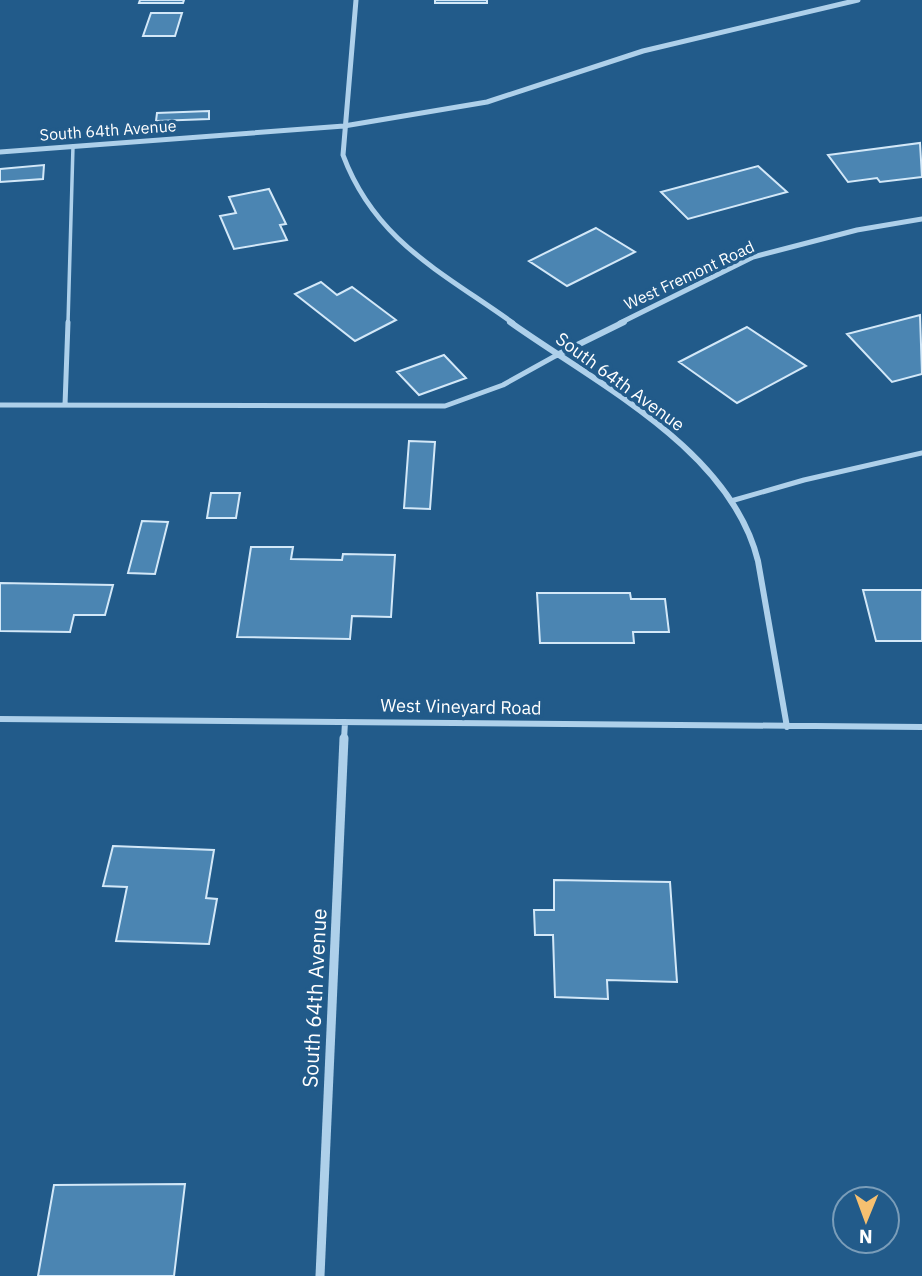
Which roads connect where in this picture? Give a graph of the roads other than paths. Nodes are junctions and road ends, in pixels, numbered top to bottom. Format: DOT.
graph roads {
  1 [pos="356,0"];
  2 [pos="858,0"];
  3 [pos="344,127"];
  4 [pos="73,146"];
  5 [pos="0,152"];
  6 [pos="922,219"];
  7 [pos="557,355"];
  8 [pos="0,405"];
  9 [pos="65,405"];
  10 [pos="922,453"];
  11 [pos="731,501"];
  12 [pos="0,719"];
  13 [pos="345,722"];
  14 [pos="787,727"];
  15 [pos="922,727"];
  16 [pos="320,1276"];
  1 -- 3 [label="street, South 64th Avenue"];
  2 -- 3 [label="street, South 64th Avenue"];
  3 -- 4 [label="street, South 64th Avenue"];
  3 -- 7 [label="street, South 64th Avenue"];
  4 -- 5 [label="street, South 64th Avenue"];
  4 -- 9 [label="lane"];
  6 -- 7 [label="street, West Fremont Road"];
  7 -- 9 [label="lane"];
  7 -- 11 [label="street, South 64th Avenue"];
  8 -- 9 [label="lane"];
  10 -- 11 [label="lane"];
  11 -- 14 [label="street, South 64th Avenue"];
  12 -- 13 [label="street, West Vineyard Road"];
  13 -- 14 [label="street, West Vineyard Road"];
  13 -- 16 [label="street, South 64th Avenue"];
  14 -- 15 [label="street, West Vineyard Road"];
}
